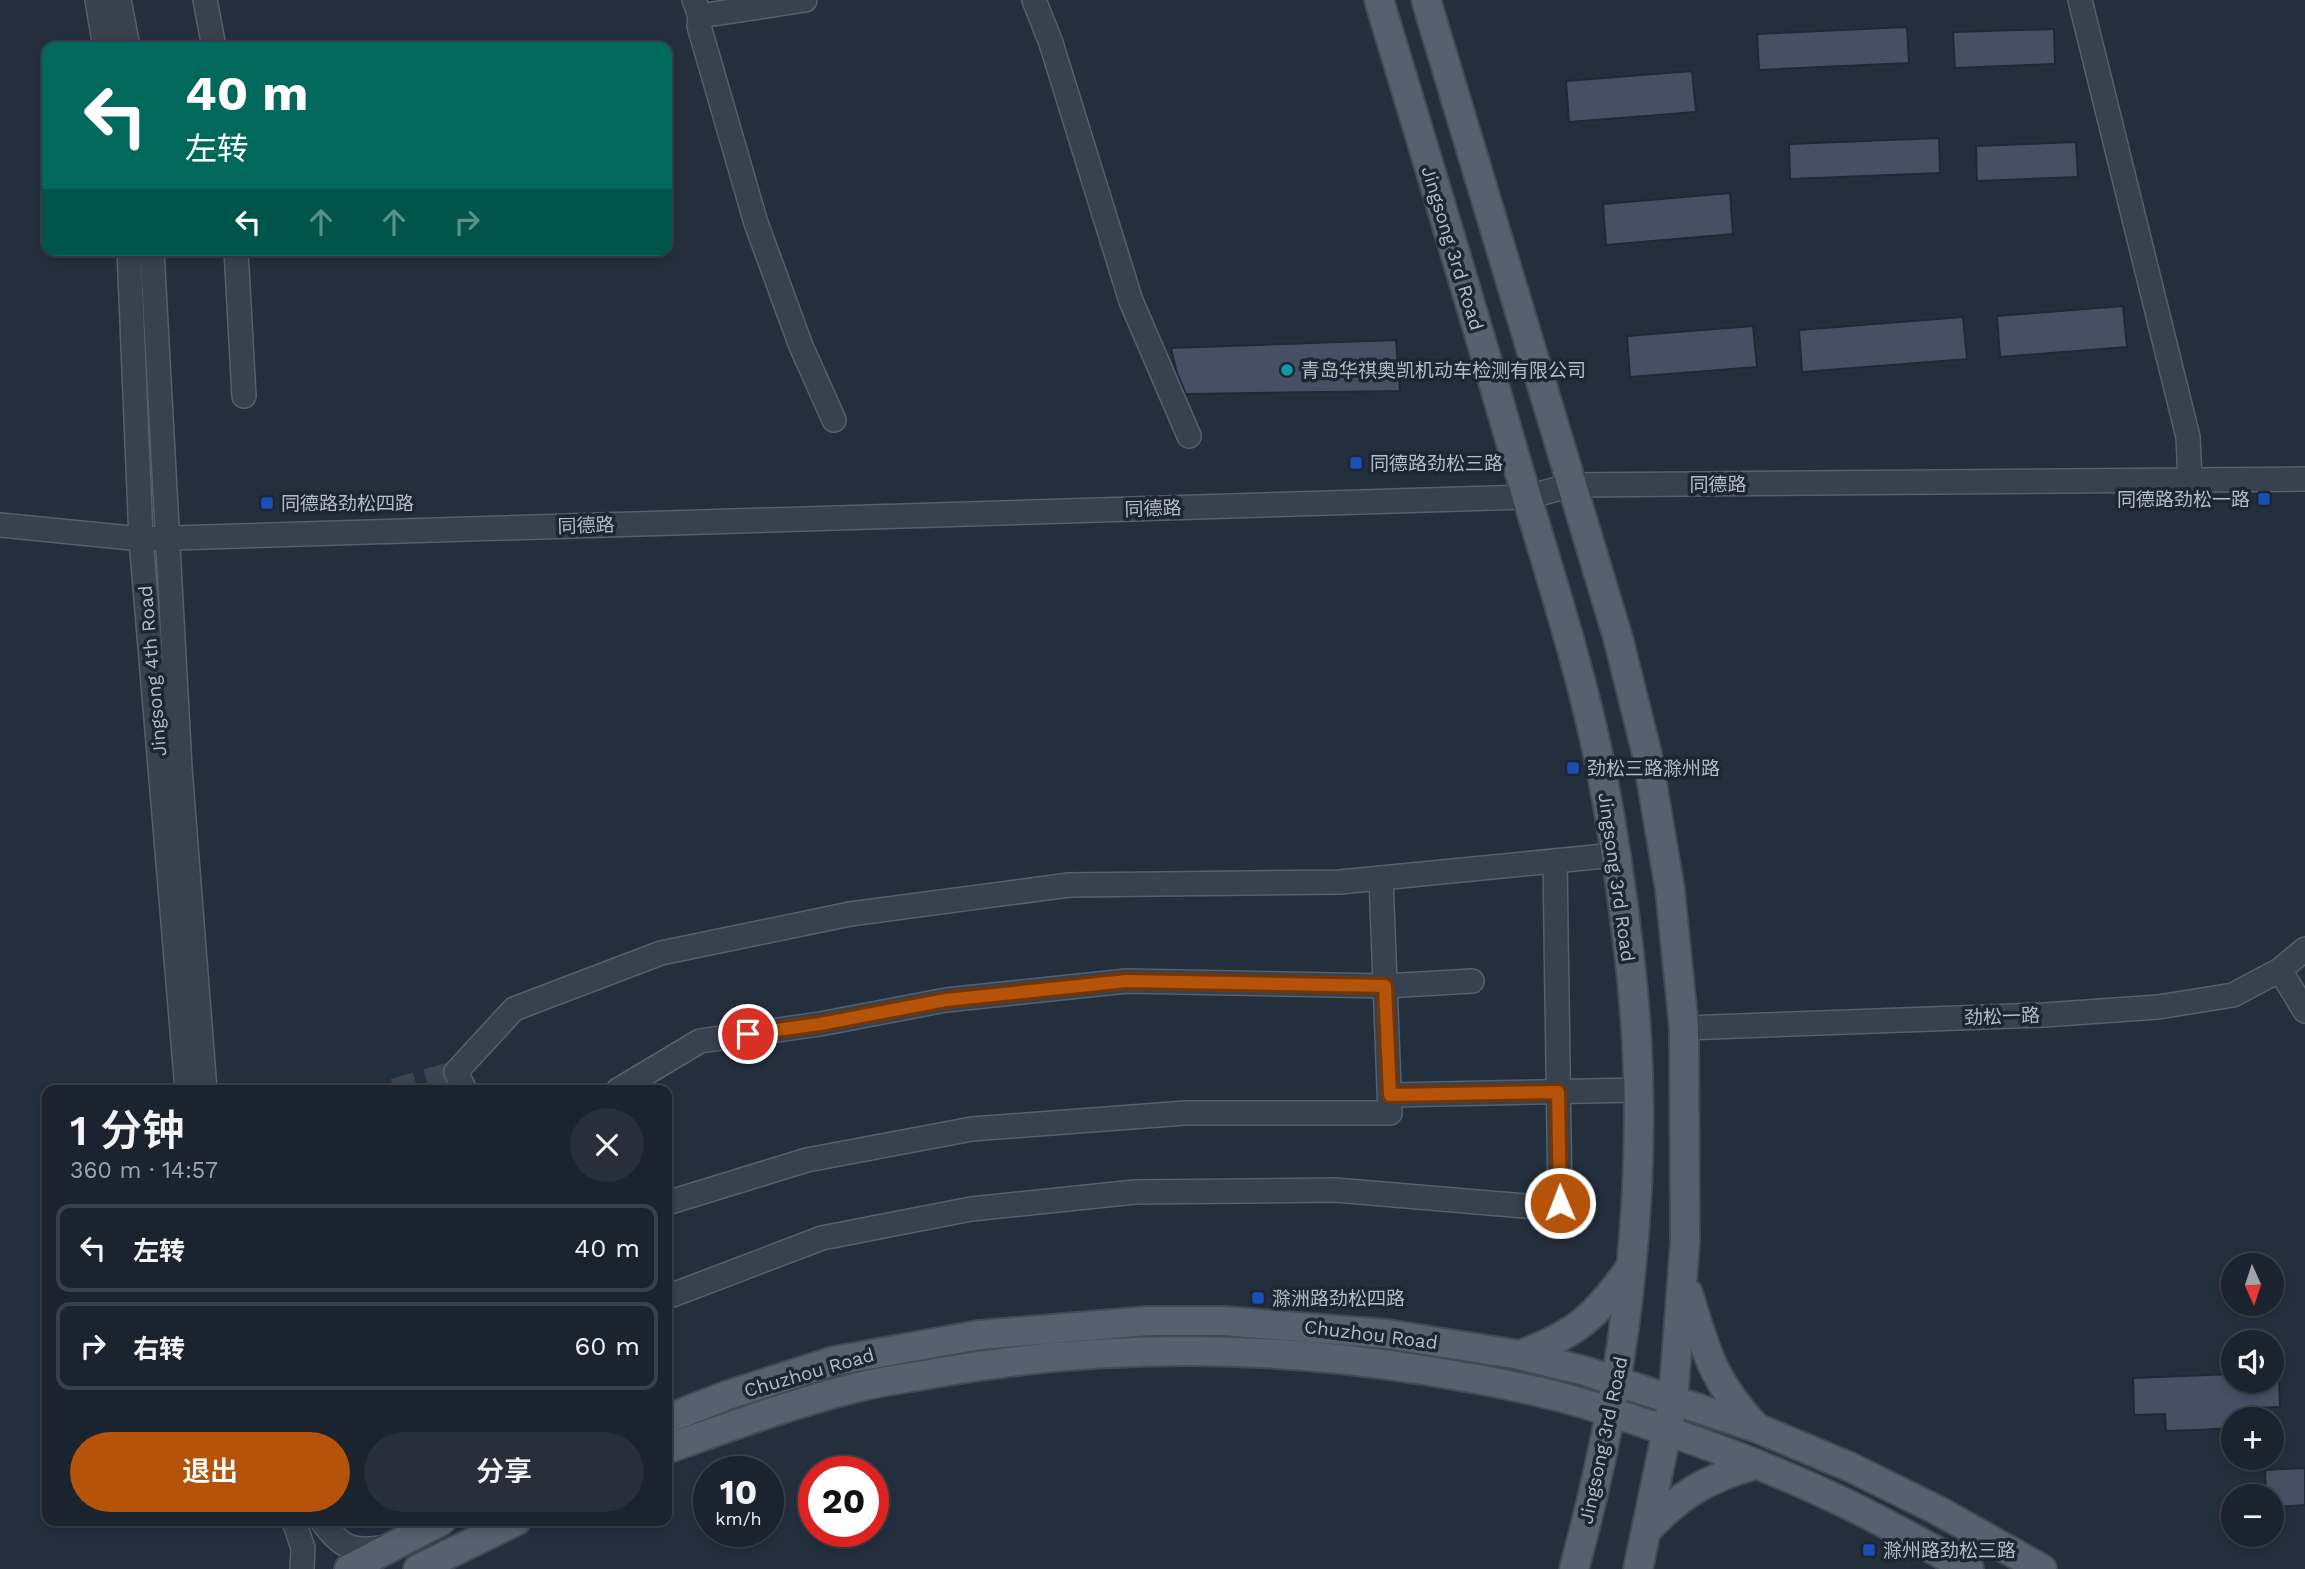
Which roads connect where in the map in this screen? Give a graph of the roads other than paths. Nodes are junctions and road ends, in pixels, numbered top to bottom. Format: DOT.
graph roads {
  1 [pos="97,0"];
  2 [pos="119,0"];
  3 [pos="205,0"];
  4 [pos="805,0"];
  5 [pos="1034,0"];
  6 [pos="1379,0"];
  7 [pos="1426,0"];
  8 [pos="2080,0"];
  9 [pos="697,8"];
  10 [pos="104,42"];
  11 [pos="127,42"];
  12 [pos="213,42"];
  13 [pos="129,256"];
  14 [pos="152,256"];
  15 [pos="236,256"];
  16 [pos="244,396"];
  17 [pos="834,420"];
  18 [pos="1189,436"];
  19 [pos="2190,480"];
  20 [pos="2305,480"];
  21 [pos="1573,485"];
  22 [pos="1527,497"];
  23 [pos="0,525"];
  24 [pos="167,538"];
  25 [pos="141,539"];
  26 [pos="1615,855"];
  27 [pos="1555,861"];
  28 [pos="1381,878"];
  29 [pos="2305,950"];
  30 [pos="2280,971"];
  31 [pos="1472,981"];
  32 [pos="1385,986"];
  33 [pos="2305,1011"];
  34 [pos="1684,1028"];
  35 [pos="460,1081"];
  36 [pos="187,1085"];
  37 [pos="205,1085"];
  38 [pos="626,1085"];
  39 [pos="1638,1090"];
  40 [pos="1558,1092"];
  41 [pos="1390,1095"];
  42 [pos="672,1201"];
  43 [pos="1633,1265"];
  44 [pos="1683,1276"];
  45 [pos="672,1295"];
  46 [pos="1520,1355"];
  47 [pos="1617,1381"];
  48 [pos="1673,1401"];
  49 [pos="1609,1413"];
  50 [pos="672,1417"];
  51 [pos="1757,1428"];
  52 [pos="1666,1431"];
  53 [pos="672,1447"];
  54 [pos="1754,1465"];
  55 [pos="323,1526"];
  56 [pos="326,1526"];
  57 [pos="431,1526"];
  58 [pos="506,1526"];
  59 [pos="297,1528"];
  60 [pos="1647,1530"];
  61 [pos="395,1545"];
  62 [pos="302,1569"];
  63 [pos="349,1569"];
  64 [pos="418,1569"];
  65 [pos="1574,1569"];
  66 [pos="1638,1569"];
  67 [pos="1969,1569"];
  68 [pos="2042,1569"];
  1 -- 10 [label="street"];
  2 -- 11 [label="street"];
  3 -- 12 [label="street"];
  4 -- 9 [label="street"];
  5 -- 18 [label="street"];
  6 -- 22 [label="main road, Jingsong 3rd Road"];
  7 -- 21 [label="main road"];
  8 -- 19 [label="street"];
  9 -- 17 [label="street"];
  13 -- 25 [label="street, Jingsong 4th Road"];
  14 -- 24 [label="street"];
  15 -- 16 [label="street"];
  19 -- 20 [label="street, 同德路"];
  19 -- 21 [label="street, 同德路"];
  21 -- 22 [label="street, 同德路"];
  21 -- 34 [label="main road"];
  22 -- 24 [label="street, 同德路"];
  22 -- 26 [label="main road, Jingsong 3rd Road"];
  23 -- 25 [label="street, 同德路"];
  24 -- 25 [label="street, 同德路"];
  24 -- 37 [label="street"];
  25 -- 36 [label="street, Jingsong 4th Road"];
  26 -- 27 [label="street"];
  26 -- 39 [label="main road, Jingsong 3rd Road"];
  27 -- 28 [label="street"];
  27 -- 40 [label="street"];
  28 -- 32 [label="street"];
  28 -- 35 [label="street"];
  29 -- 30 [label="street, 劲松一路"];
  30 -- 33 [label="street"];
  30 -- 34 [label="street, 劲松一路"];
  31 -- 32 [label="street"];
  32 -- 38 [label="street"];
  32 -- 41 [label="street"];
  34 -- 44 [label="main road"];
  39 -- 40 [label="street"];
  39 -- 43 [label="main road, Jingsong 3rd Road"];
  40 -- 41 [label="street"];
  40 -- 45 [label="street"];
  41 -- 42 [label="street"];
  43 -- 46 [label="main road"];
  43 -- 47 [label="main road, Jingsong 3rd Road"];
  44 -- 48 [label="main road"];
  44 -- 51 [label="main road"];
  46 -- 47 [label="main road, Chuzhou Road"];
  46 -- 50 [label="main road, Chuzhou Road"];
  47 -- 48 [label="main road, Chuzhou Road"];
  47 -- 49 [label="main road, Jingsong 3rd Road"];
  48 -- 51 [label="main road, Chuzhou Road"];
  48 -- 52 [label="main road"];
  49 -- 52 [label="main road, Chuzhou Road"];
  49 -- 53 [label="main road, Chuzhou Road"];
  49 -- 65 [label="main road, Jingsong 3rd Road"];
  51 -- 68 [label="main road, Chuzhou Road"];
  52 -- 54 [label="main road, Chuzhou Road"];
  52 -- 60 [label="main road"];
  54 -- 60 [label="main road"];
  54 -- 67 [label="main road, Chuzhou Road"];
  55 -- 59 [label="street"];
  56 -- 61 [label="street"];
  57 -- 61 [label="main road"];
  58 -- 64 [label="main road"];
  59 -- 62 [label="street"];
  60 -- 66 [label="main road"];
  61 -- 63 [label="main road"];
}
